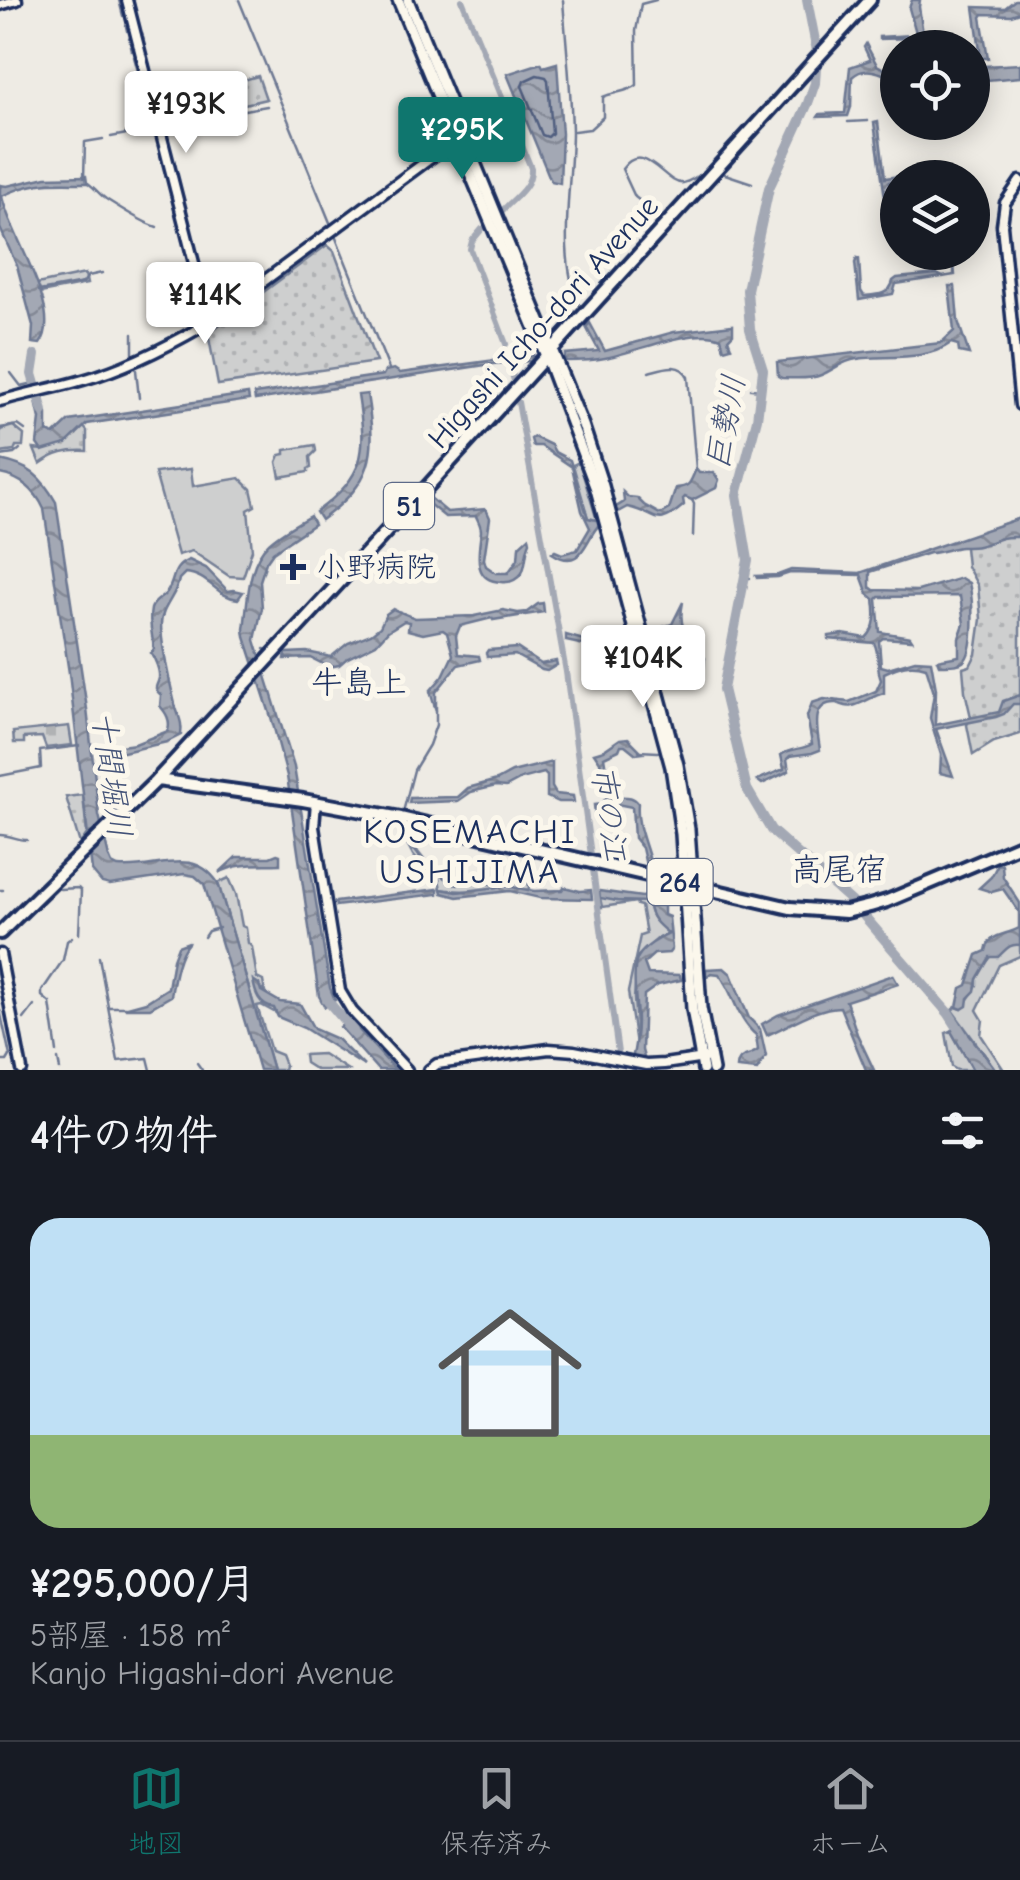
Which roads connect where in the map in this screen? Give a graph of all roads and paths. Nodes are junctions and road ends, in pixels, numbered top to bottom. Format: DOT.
graph roads {
  1 [pos="17,0"];
  2 [pos="127,0"];
  3 [pos="398,0"];
  4 [pos="408,0"];
  5 [pos="870,0"];
  6 [pos="0,4"];
  7 [pos="500,107"];
  8 [pos="460,137"];
  9 [pos="1020,181"];
  10 [pos="209,322"];
  11 [pos="548,353"];
  12 [pos="0,401"];
  13 [pos="1020,405"];
  14 [pos="157,780"];
  15 [pos="316,802"];
  16 [pos="1020,845"];
  17 [pos="690,884"];
  18 [pos="0,933"];
  19 [pos="0,954"];
  20 [pos="705,1062"];
  21 [pos="22,1070"];
  22 [pos="407,1070"];
  23 [pos="429,1070"];
  24 [pos="713,1070"];
  1 -- 6 [label="street"];
  2 -- 10 [label="street"];
  3 -- 8 [label="main road"];
  4 -- 8 [label="main road"];
  5 -- 11 [label="main road, Higashi Icho-dori Avenue / 51"];
  7 -- 8 [label="street"];
  8 -- 10 [label="street"];
  8 -- 11 [label="main road"];
  9 -- 13 [label="street"];
  10 -- 12 [label="street"];
  11 -- 14 [label="main road, Higashi Icho-dori Avenue / 51"];
  11 -- 17 [label="main road"];
  14 -- 15 [label="main road, 264"];
  14 -- 18 [label="main road, Higashi Icho-dori Avenue"];
  15 -- 17 [label="main road, 264"];
  15 -- 22 [label="street"];
  16 -- 17 [label="main road, 264"];
  17 -- 20 [label="main road"];
  19 -- 21 [label="street"];
  20 -- 23 [label="street"];
  20 -- 24 [label="main road"];
}
